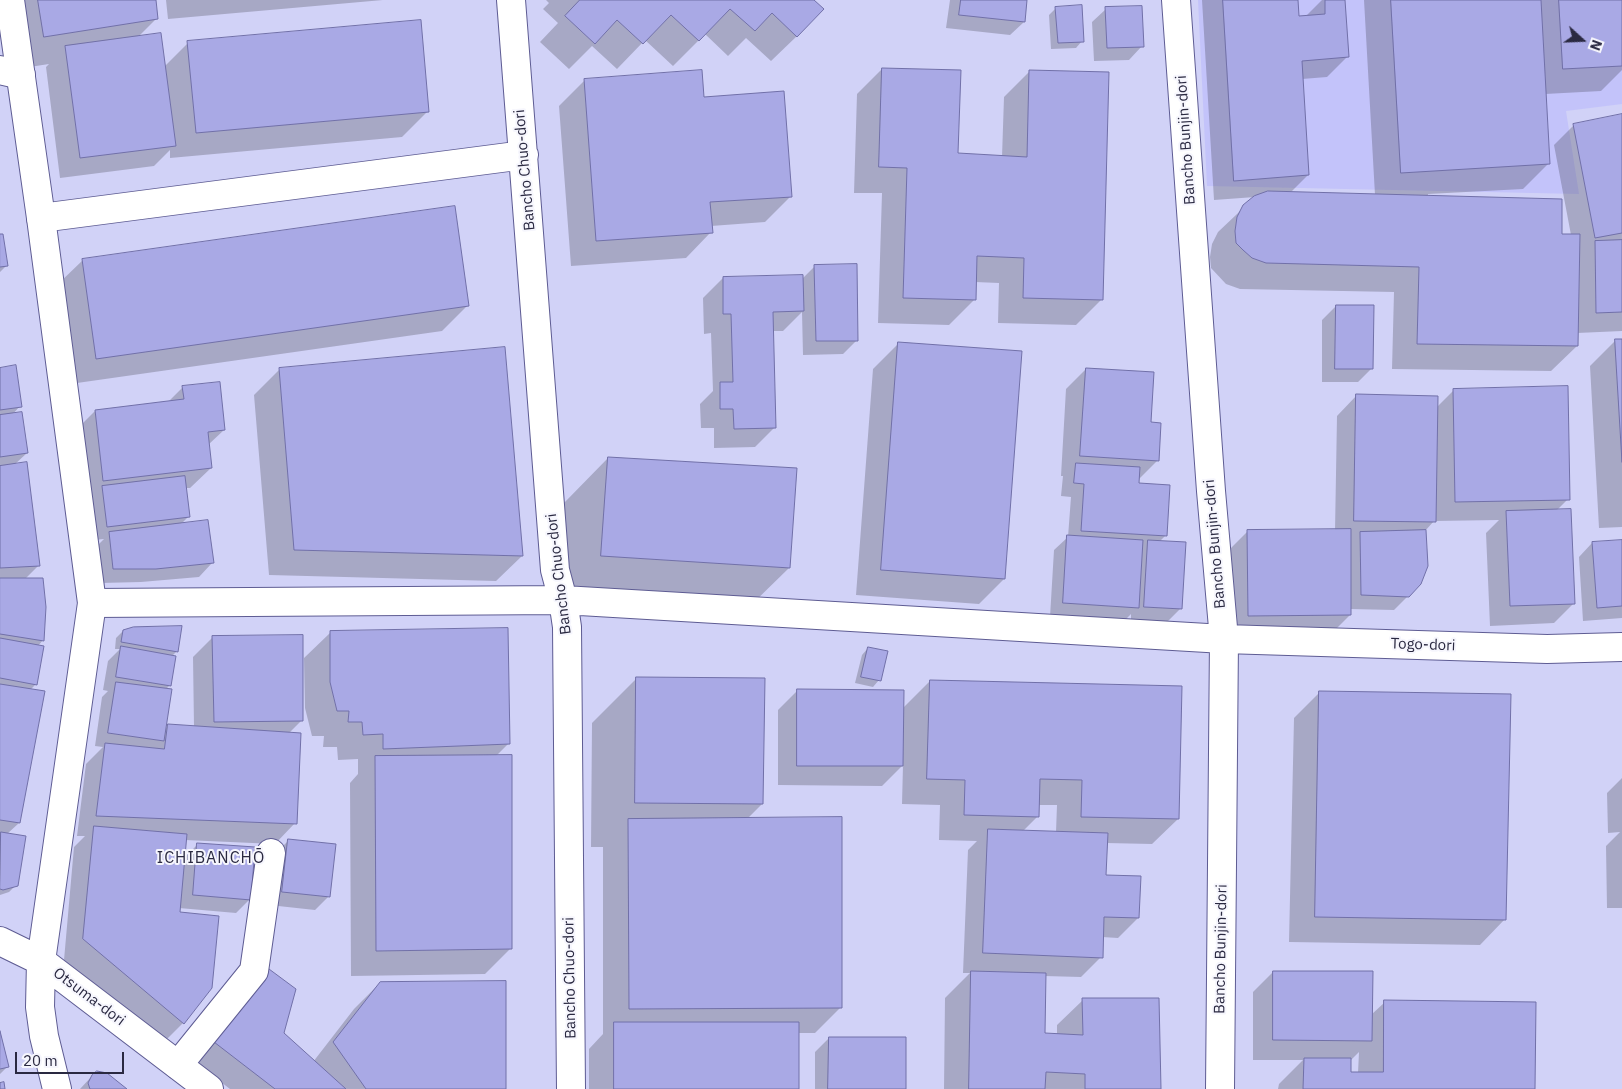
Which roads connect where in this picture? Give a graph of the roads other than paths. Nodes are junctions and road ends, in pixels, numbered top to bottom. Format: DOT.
graph roads {
  1 [pos="10,0"];
  2 [pos="511,0"];
  3 [pos="1176,0"];
  4 [pos="11,72"];
  5 [pos="524,155"];
  6 [pos="41,218"];
  7 [pos="563,600"];
  8 [pos="92,603"];
  9 [pos="1224,640"];
  10 [pos="1622,647"];
  11 [pos="271,853"];
  12 [pos="0,941"];
  13 [pos="41,961"];
  14 [pos="178,1065"];
  15 [pos="57,1089"];
  16 [pos="208,1089"];
  17 [pos="571,1089"];
  18 [pos="1220,1089"];
  1 -- 4 [label="street"];
  2 -- 5 [label="street, Bancho Chuo-dori"];
  3 -- 9 [label="street, Bancho Bunjin-dori"];
  4 -- 6 [label="street"];
  5 -- 6 [label="street"];
  5 -- 7 [label="street, Bancho Chuo-dori"];
  6 -- 8 [label="street"];
  7 -- 8 [label="street, Togo-dori"];
  7 -- 9 [label="street, Togo-dori"];
  7 -- 17 [label="street, Bancho Chuo-dori"];
  8 -- 13 [label="street"];
  9 -- 10 [label="street, Togo-dori"];
  9 -- 18 [label="street, Bancho Bunjin-dori"];
  11 -- 14 [label="street"];
  12 -- 13 [label="street, Otsuma-dori"];
  13 -- 14 [label="street, Otsuma-dori"];
  13 -- 15 [label="street"];
  14 -- 16 [label="street, Otsuma-dori"];
}
